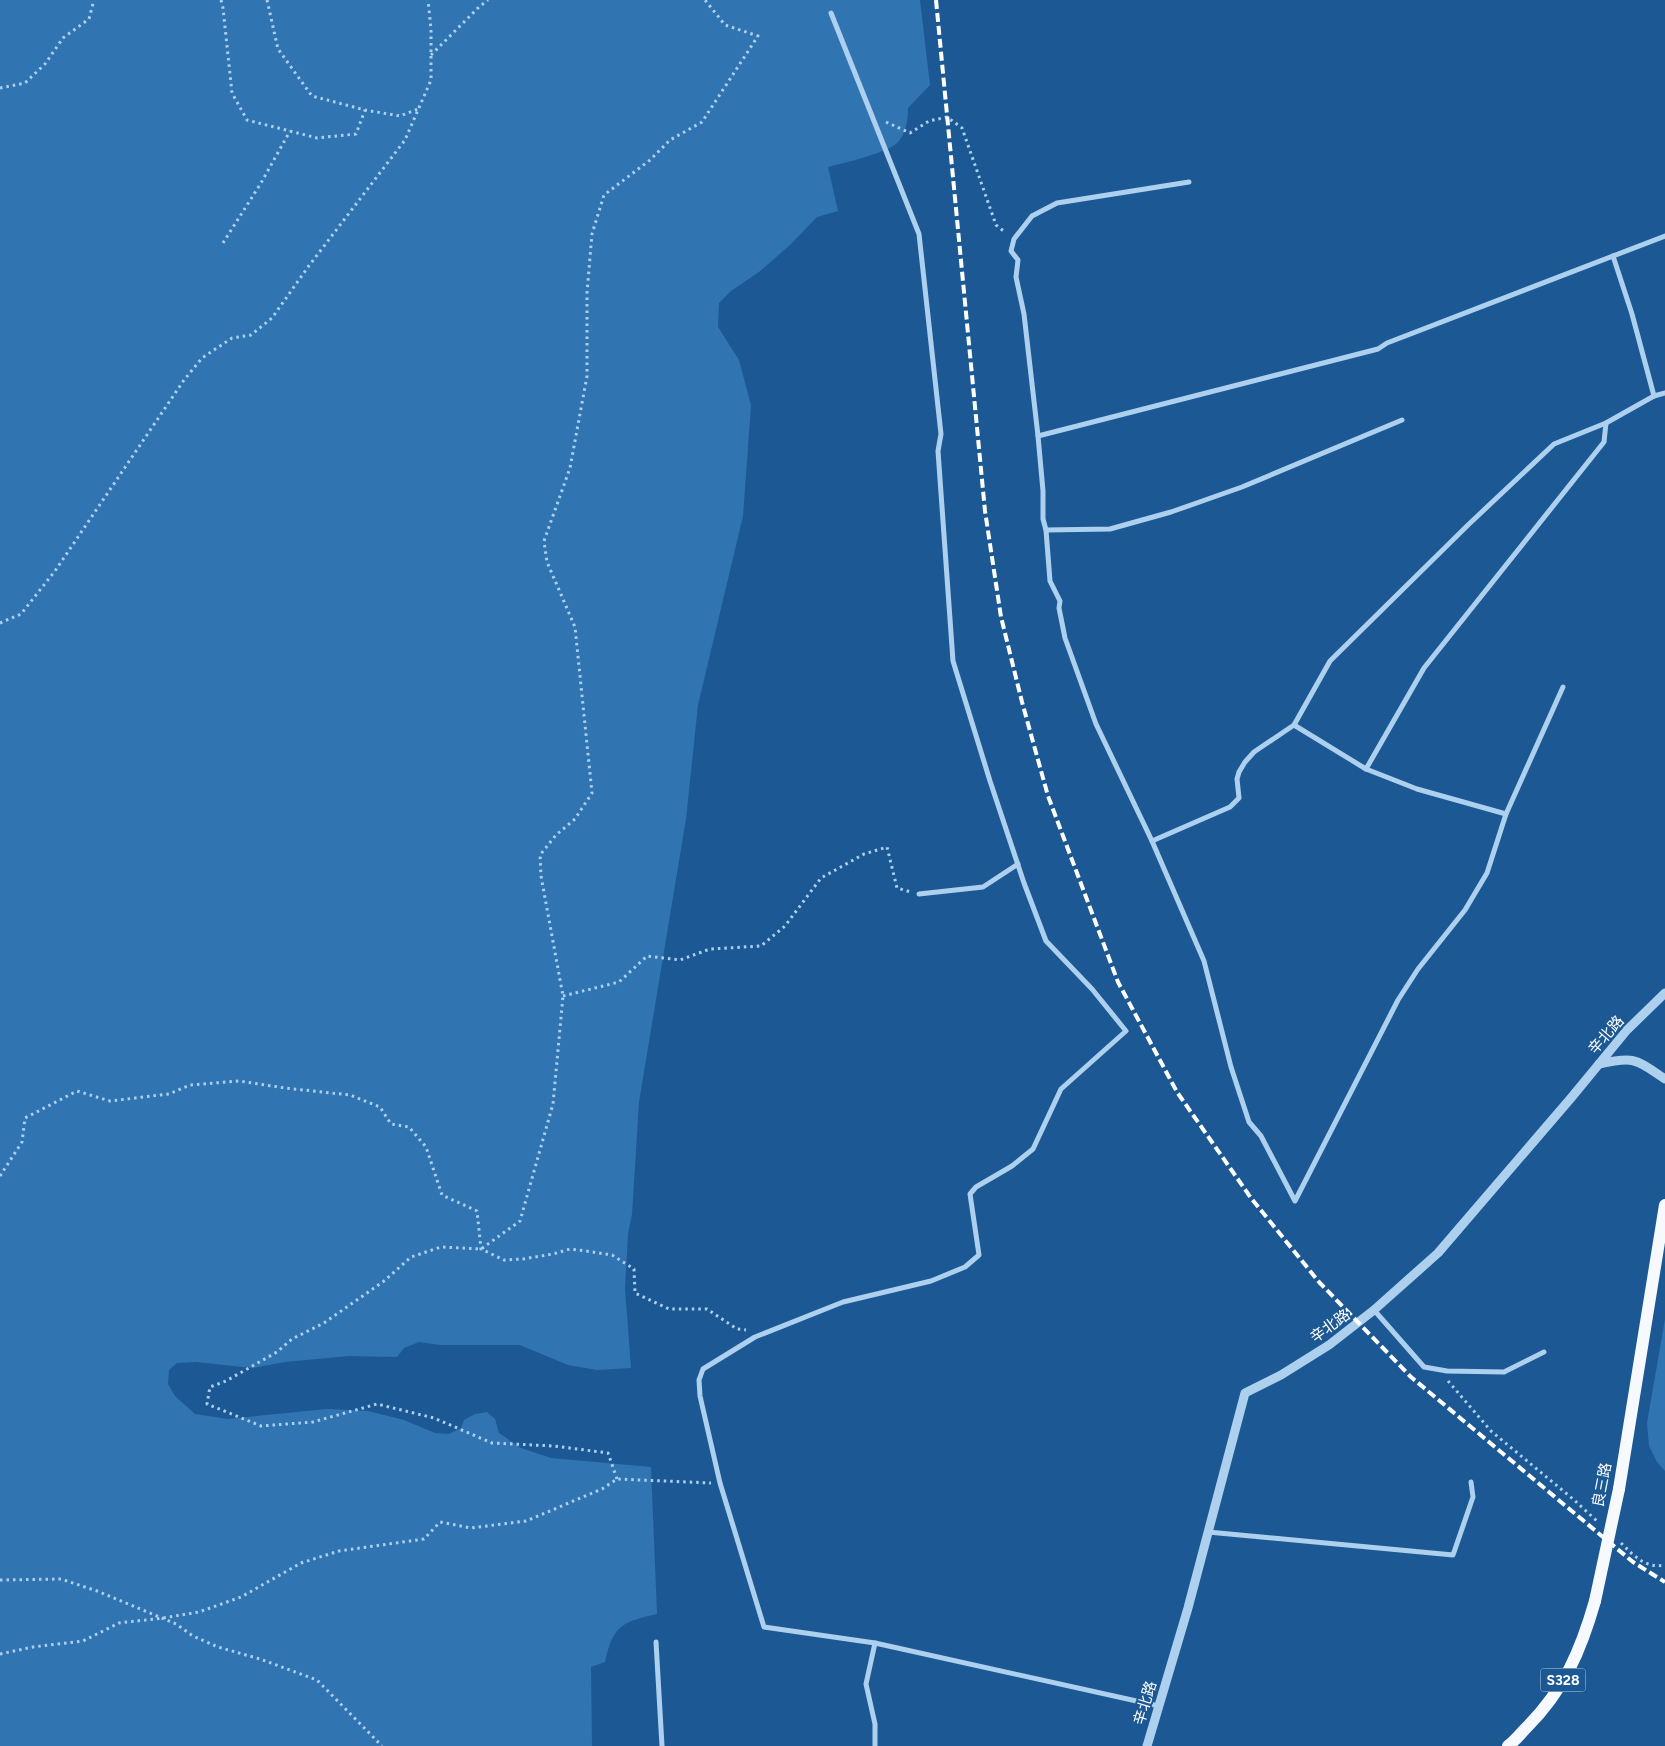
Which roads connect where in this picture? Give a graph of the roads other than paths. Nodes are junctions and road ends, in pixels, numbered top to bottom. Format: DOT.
graph roads {
  1 [pos="831,13"];
  2 [pos="1190,182"];
  3 [pos="1665,236"];
  4 [pos="1613,256"];
  5 [pos="1665,393"];
  6 [pos="1654,396"];
  7 [pos="1402,420"];
  8 [pos="1606,423"];
  9 [pos="1038,436"];
  10 [pos="1046,530"];
  11 [pos="1563,687"];
  12 [pos="1294,725"];
  13 [pos="1366,768"];
  14 [pos="1506,814"];
  15 [pos="1152,841"];
  16 [pos="1018,864"];
  17 [pos="918,894"];
  18 [pos="1665,993"];
  19 [pos="1599,1064"];
  20 [pos="1665,1079"];
  21 [pos="1665,1205"];
  22 [pos="1374,1310"];
  23 [pos="1544,1352"];
  24 [pos="1471,1482"];
  25 [pos="1208,1532"];
  26 [pos="656,1642"];
  27 [pos="875,1643"];
  28 [pos="1159,1706"];
  29 [pos="1510,1745"];
  30 [pos="662,1746"];
  31 [pos="874,1746"];
  32 [pos="1147,1746"];
  1 -- 16 [label="street"];
  2 -- 9 [label="street"];
  3 -- 4 [label="street"];
  4 -- 6 [label="street"];
  4 -- 9 [label="street"];
  5 -- 6 [label="street"];
  6 -- 8 [label="street"];
  7 -- 10 [label="street"];
  8 -- 12 [label="street"];
  8 -- 13 [label="street"];
  9 -- 10 [label="street"];
  10 -- 15 [label="street"];
  11 -- 14 [label="street"];
  12 -- 13 [label="street"];
  12 -- 15 [label="street"];
  13 -- 14 [label="street"];
  14 -- 15 [label="street"];
  16 -- 17 [label="street"];
  16 -- 27 [label="street"];
  18 -- 19 [label="street, 辛北路"];
  19 -- 20 [label="street"];
  19 -- 22 [label="street, 辛北路"];
  21 -- 29 [label="main road, 良三路 / S328, bridge"];
  22 -- 23 [label="street"];
  22 -- 25 [label="street, 辛北路"];
  24 -- 25 [label="street"];
  25 -- 28 [label="street, 辛北路"];
  26 -- 30 [label="street"];
  27 -- 28 [label="street"];
  27 -- 31 [label="street"];
  28 -- 32 [label="street, 辛北路"];
}
